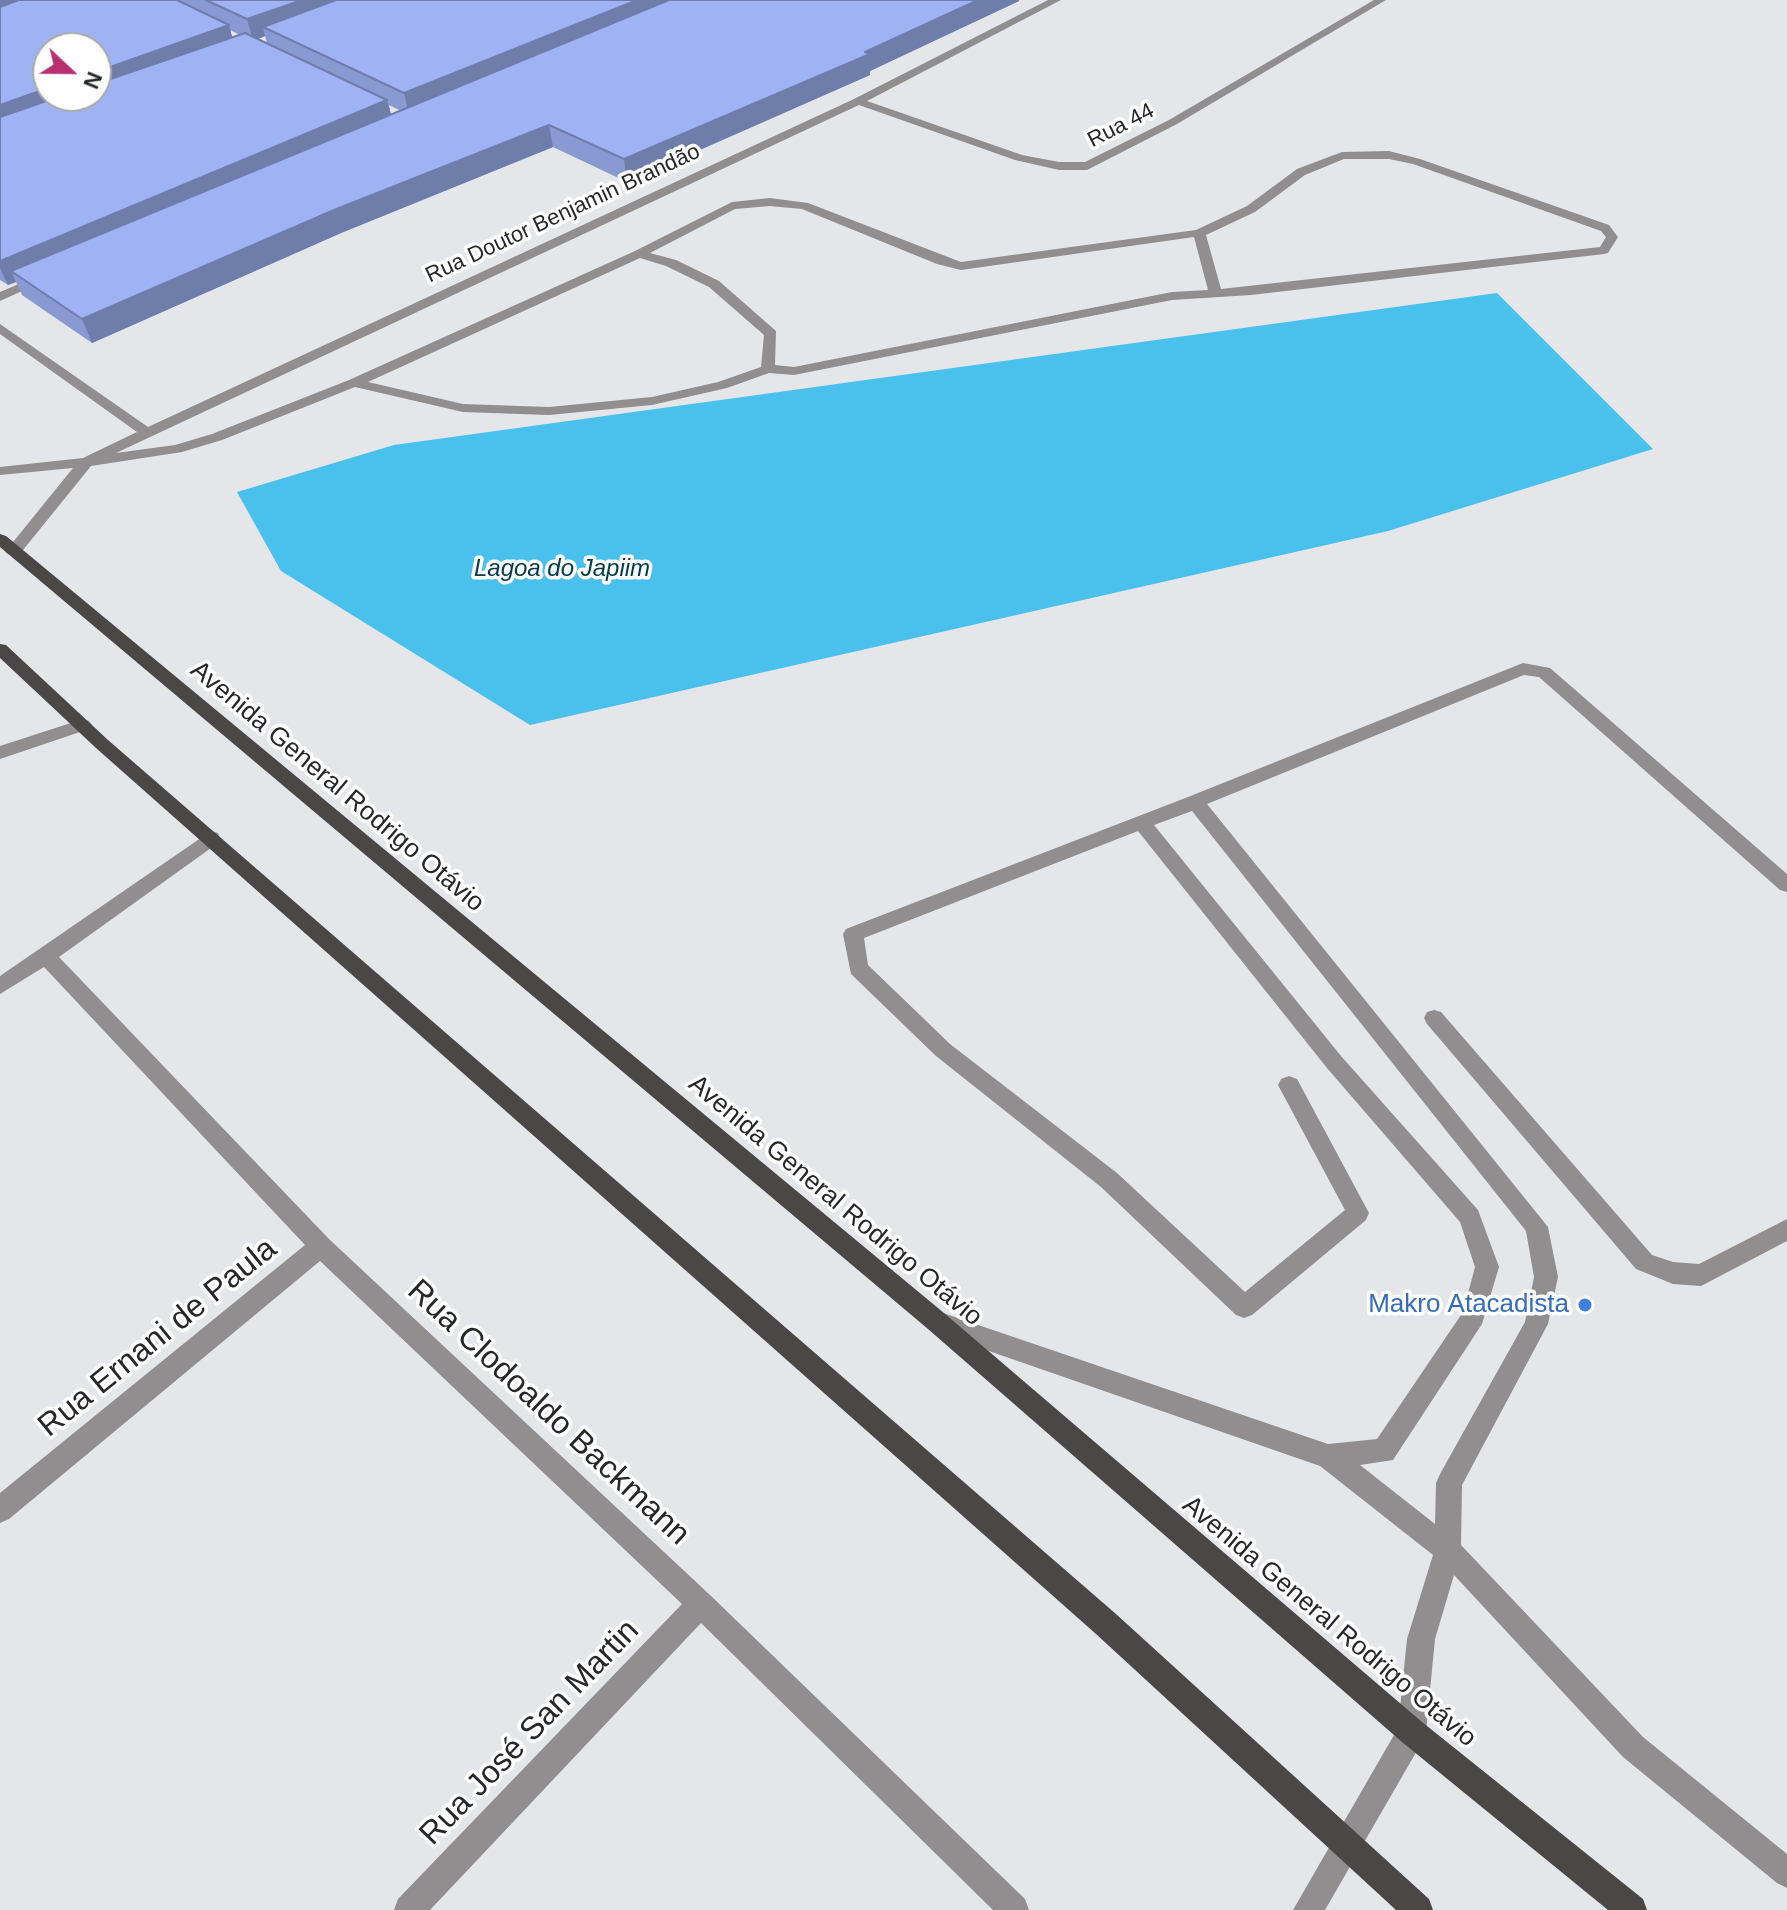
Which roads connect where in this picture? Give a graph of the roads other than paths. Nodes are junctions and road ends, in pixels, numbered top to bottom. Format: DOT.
graph roads {
  1 [pos="1056,0"];
  2 [pos="1381,0"];
  3 [pos="858,101"];
  4 [pos="1199,233"];
  5 [pos="639,254"];
  6 [pos="58,272"];
  7 [pos="1215,291"];
  8 [pos="0,297"];
  9 [pos="0,328"];
  10 [pos="768,369"];
  11 [pos="354,383"];
  12 [pos="146,432"];
  13 [pos="86,462"];
  14 [pos="0,471"];
  15 [pos="6,546"];
  16 [pos="0,649"];
  17 [pos="83,725"];
  18 [pos="0,753"];
  19 [pos="1195,802"];
  20 [pos="1141,822"];
  21 [pos="211,838"];
  22 [pos="1787,885"];
  23 [pos="46,956"];
  24 [pos="0,986"];
  25 [pos="1434,1018"];
  26 [pos="1289,1085"];
  27 [pos="1787,1229"];
  28 [pos="321,1246"];
  29 [pos="936,1321"];
  30 [pos="1328,1456"];
  31 [pos="0,1510"];
  32 [pos="1448,1550"];
  33 [pos="701,1604"];
  34 [pos="1412,1732"];
  35 [pos="1349,1844"];
  36 [pos="1787,1873"];
  37 [pos="409,1910"];
  38 [pos="1014,1910"];
  39 [pos="1308,1910"];
  40 [pos="1418,1910"];
  41 [pos="1632,1910"];
  1 -- 3 [label="street, Rua Doutor Benjamin Brandão"];
  2 -- 3 [label="street, Rua 44"];
  3 -- 12 [label="street, Rua Doutor Benjamin Brandão"];
  4 -- 5 [label="street"];
  4 -- 7 [label="street"];
  4 -- 7 [label="street"];
  5 -- 10 [label="street"];
  5 -- 11 [label="street"];
  6 -- 8 [label="street"];
  7 -- 10 [label="street"];
  9 -- 12 [label="street"];
  10 -- 11 [label="street"];
  11 -- 13 [label="street"];
  12 -- 13 [label="street, Rua Doutor Benjamin Brandão"];
  13 -- 14 [label="street, Rua Doutor Benjamin Brandão"];
  13 -- 15 [label="street, Rua Doutor Benjamin Brandão"];
  15 -- 29 [label="main road, Avenida General Rodrigo Otávio"];
  16 -- 17 [label="main road"];
  17 -- 18 [label="street"];
  17 -- 21 [label="main road"];
  19 -- 20 [label="street"];
  19 -- 22 [label="street"];
  19 -- 32 [label="street"];
  20 -- 26 [label="street"];
  20 -- 30 [label="street"];
  21 -- 23 [label="street"];
  21 -- 35 [label="main road"];
  23 -- 24 [label="street"];
  23 -- 28 [label="street, Rua Clodoaldo Backmann"];
  25 -- 27 [label="street"];
  28 -- 31 [label="street, Rua Ernani de Paula"];
  28 -- 33 [label="street, Rua Clodoaldo Backmann"];
  29 -- 30 [label="street"];
  29 -- 34 [label="main road, Avenida General Rodrigo Otávio"];
  30 -- 32 [label="street"];
  32 -- 34 [label="street"];
  32 -- 36 [label="street"];
  33 -- 37 [label="street, Rua José San Martin"];
  33 -- 38 [label="street, Rua Clodoaldo Backmann"];
  34 -- 35 [label="street"];
  34 -- 41 [label="main road, Avenida General Rodrigo Otávio"];
  35 -- 39 [label="street"];
  35 -- 40 [label="main road"];
}
